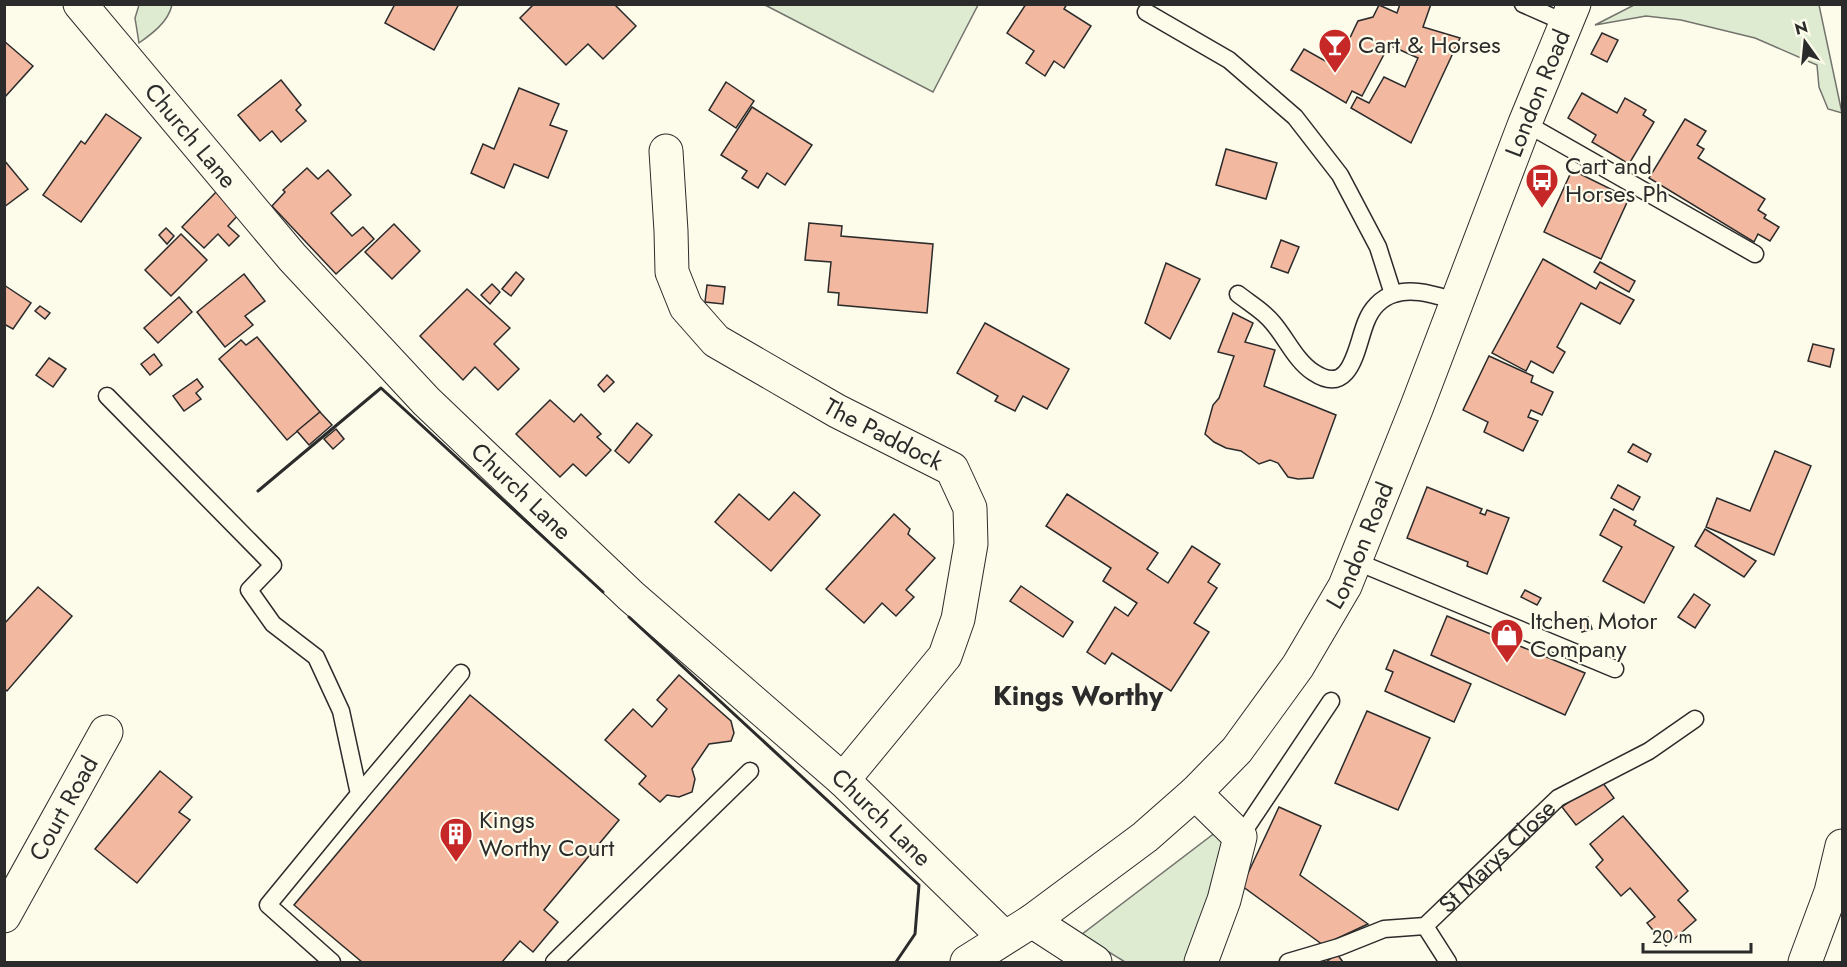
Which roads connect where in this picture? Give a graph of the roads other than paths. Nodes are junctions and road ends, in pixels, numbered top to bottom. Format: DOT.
graph roads {
  1 [pos="1523,4"];
  2 [pos="88,7"];
  3 [pos="1146,12"];
  4 [pos="1570,14"];
  5 [pos="1525,123"];
  6 [pos="666,151"];
  7 [pos="1755,254"];
  8 [pos="1238,294"];
  9 [pos="1394,294"];
  10 [pos="1457,301"];
  11 [pos="107,396"];
  12 [pos="1354,561"];
  13 [pos="1615,669"];
  14 [pos="461,673"];
  15 [pos="1331,701"];
  16 [pos="1695,718"];
  17 [pos="106,732"];
  18 [pos="750,771"];
  19 [pos="843,780"];
  20 [pos="1195,793"];
  21 [pos="359,794"];
  22 [pos="1240,837"];
  23 [pos="1842,846"];
  24 [pos="4,916"];
  25 [pos="1032,921"];
  26 [pos="1425,926"];
  27 [pos="1004,937"];
  28 [pos="332,963"];
  29 [pos="554,963"];
  30 [pos="967,963"];
  31 [pos="1095,963"];
  32 [pos="1202,963"];
  33 [pos="1288,963"];
  34 [pos="1448,963"];
  35 [pos="1805,963"];
  1 -- 4 [label="lane"];
  2 -- 19 [label="street, Church Lane"];
  3 -- 9 [label="lane"];
  4 -- 5 [label="street, London Road"];
  5 -- 7 [label="lane"];
  5 -- 10 [label="street, London Road"];
  6 -- 19 [label="street, The Paddock"];
  8 -- 9 [label="lane"];
  9 -- 10 [label="lane"];
  10 -- 12 [label="street, London Road"];
  11 -- 21 [label="lane"];
  12 -- 13 [label="lane"];
  12 -- 20 [label="street, London Road"];
  14 -- 21 [label="lane"];
  15 -- 22 [label="lane"];
  16 -- 26 [label="lane, St Marys Close"];
  17 -- 24 [label="street, Court Road"];
  18 -- 29 [label="lane"];
  19 -- 27 [label="street, Church Lane"];
  20 -- 22 [label="street"];
  20 -- 25 [label="street, London Road"];
  21 -- 28 [label="lane"];
  22 -- 32 [label="street"];
  23 -- 35 [label="street"];
  25 -- 27 [label="street, London Road"];
  25 -- 31 [label="street"];
  26 -- 33 [label="lane, St Marys Close"];
  26 -- 34 [label="lane"];
  27 -- 30 [label="street, London Road"];
}
